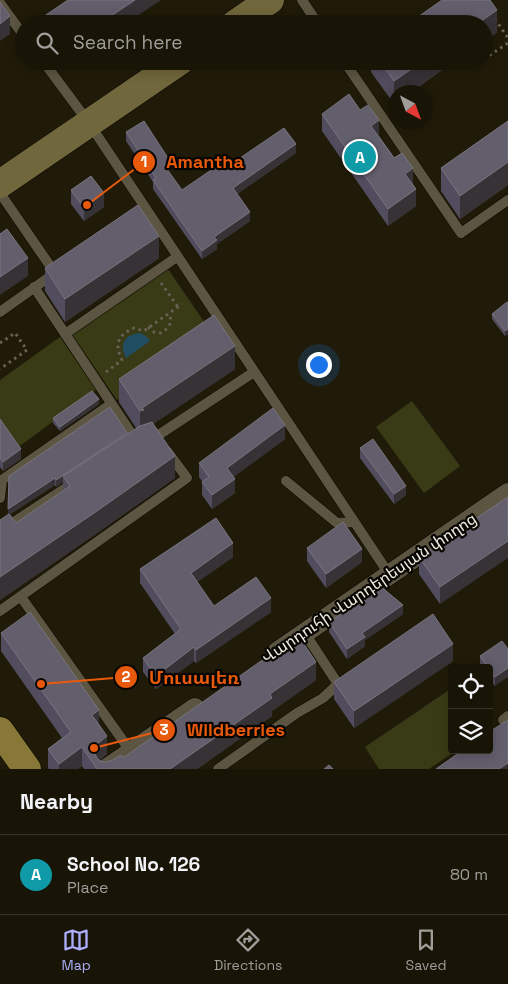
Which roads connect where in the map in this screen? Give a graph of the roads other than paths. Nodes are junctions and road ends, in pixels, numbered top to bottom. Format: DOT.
graph roads {
  1 [pos="270,0"];
  2 [pos="302,0"];
  3 [pos="0,3"];
  4 [pos="248,15"];
  5 [pos="312,15"];
  6 [pos="15,24"];
  7 [pos="50,70"];
  8 [pos="167,70"];
  9 [pos="350,70"];
  10 [pos="89,124"];
  11 [pos="0,184"];
  12 [pos="0,192"];
  13 [pos="508,200"];
  14 [pos="177,256"];
  15 [pos="34,287"];
  16 [pos="0,312"];
  17 [pos="65,334"];
  18 [pos="254,372"];
  19 [pos="111,404"];
  20 [pos="156,436"];
  21 [pos="81,478"];
  22 [pos="286,482"];
  23 [pos="508,493"];
  24 [pos="0,498"];
  25 [pos="354,522"];
  26 [pos="0,530"];
  27 [pos="389,574"];
  28 [pos="21,597"];
  29 [pos="0,611"];
  30 [pos="304,632"];
  31 [pos="265,660"];
  32 [pos="209,698"];
  33 [pos="0,731"];
  34 [pos="131,752"];
  35 [pos="27,769"];
  36 [pos="106,769"];
  37 [pos="218,769"];
  1 -- 4 [label="street"];
  2 -- 5 [label="lane"];
  3 -- 6 [label="lane"];
  7 -- 10 [label="lane"];
  8 -- 10 [label="street"];
  9 -- 13 [label="lane"];
  10 -- 11 [label="street"];
  10 -- 14 [label="lane"];
  12 -- 15 [label="lane"];
  14 -- 17 [label="lane"];
  14 -- 18 [label="lane"];
  15 -- 16 [label="lane"];
  15 -- 17 [label="lane"];
  17 -- 19 [label="lane"];
  18 -- 20 [label="lane"];
  18 -- 25 [label="lane"];
  19 -- 20 [label="lane"];
  19 -- 24 [label="lane"];
  20 -- 28 [label="lane"];
  21 -- 26 [label="lane"];
  22 -- 25 [label="lane"];
  23 -- 27 [label="street, Վարդուհի Վարդերեսյան փողոց"];
  25 -- 27 [label="lane"];
  27 -- 30 [label="street, Վարդուհի Վարդերեսյան փողոց"];
  28 -- 29 [label="lane"];
  28 -- 34 [label="lane"];
  30 -- 31 [label="street, Վարդուհի Վարդերեսյան փողոց"];
  30 -- 37 [label="lane"];
  32 -- 34 [label="street"];
  33 -- 35 [label="main road"];
  34 -- 36 [label="street"];
}
